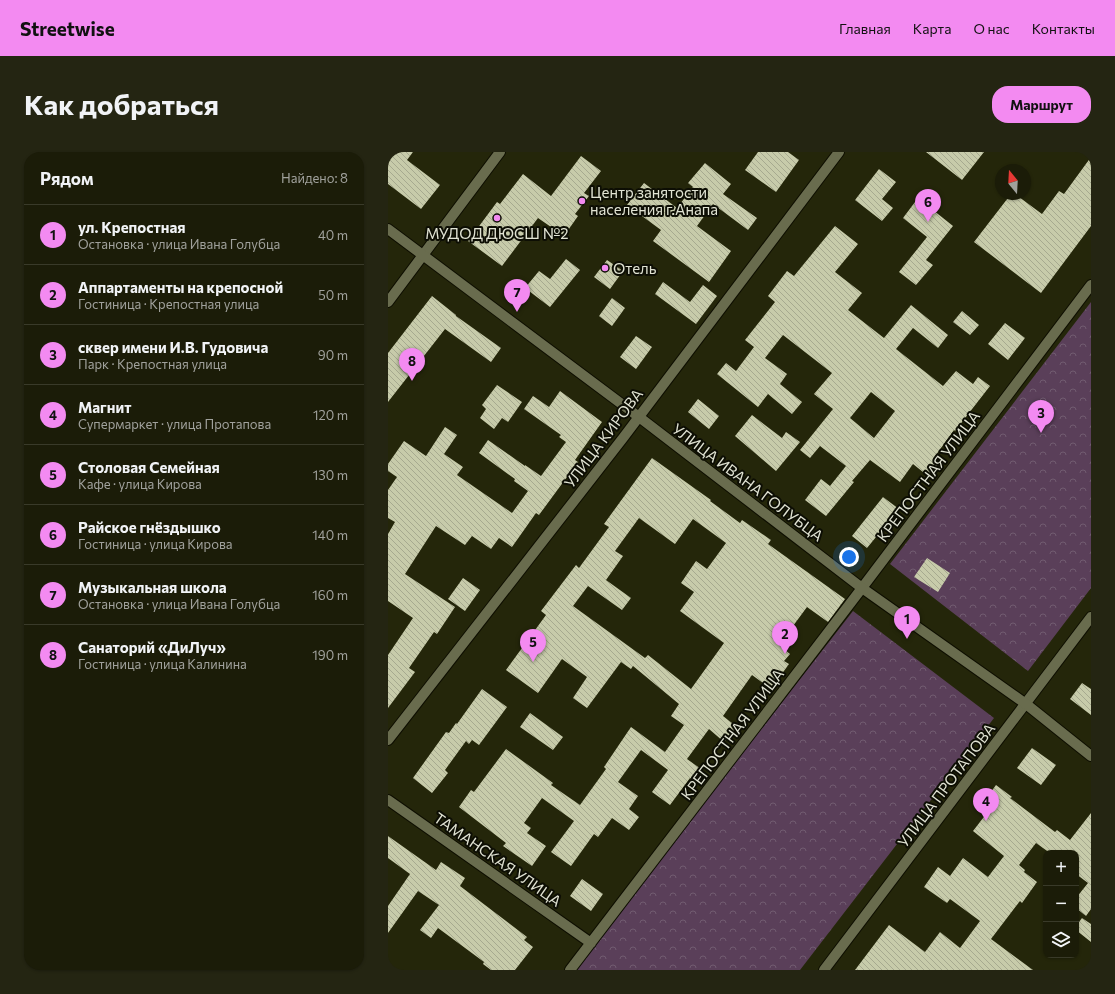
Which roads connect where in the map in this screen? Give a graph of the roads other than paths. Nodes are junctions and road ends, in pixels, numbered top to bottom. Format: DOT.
graph roads {
  1 [pos="500,152"];
  2 [pos="839,152"];
  3 [pos="388,229"];
  4 [pos="423,256"];
  5 [pos="1091,285"];
  6 [pos="388,302"];
  7 [pos="639,417"];
  8 [pos="862,588"];
  9 [pos="1091,617"];
  10 [pos="1026,704"];
  11 [pos="388,740"];
  12 [pos="1091,756"];
  13 [pos="388,800"];
  14 [pos="591,943"];
  15 [pos="570,970"];
  16 [pos="824,970"];
  1 -- 4 [label="street"];
  2 -- 7 [label="street, УЛИЦА КИРОВА"];
  3 -- 4 [label="street, УЛИЦА ИВАНА ГОЛУБЦА"];
  4 -- 6 [label="street"];
  4 -- 7 [label="street, УЛИЦА ИВАНА ГОЛУБЦА"];
  5 -- 8 [label="street, КРЕПОСТНАЯ УЛИЦА"];
  7 -- 8 [label="street, УЛИЦА ИВАНА ГОЛУБЦА"];
  7 -- 11 [label="street, УЛИЦА КИРОВА"];
  8 -- 10 [label="street, УЛИЦА ИВАНА ГОЛУБЦА"];
  8 -- 14 [label="street, КРЕПОСТНАЯ УЛИЦА"];
  9 -- 10 [label="street, УЛИЦА ПРОТАПОВА"];
  10 -- 12 [label="street, УЛИЦА ИВАНА ГОЛУБЦА"];
  10 -- 16 [label="street, УЛИЦА ПРОТАПОВА"];
  13 -- 14 [label="street, ТАМАНСКАЯ УЛИЦА"];
  14 -- 15 [label="street, КРЕПОСТНАЯ УЛИЦА"];
}
